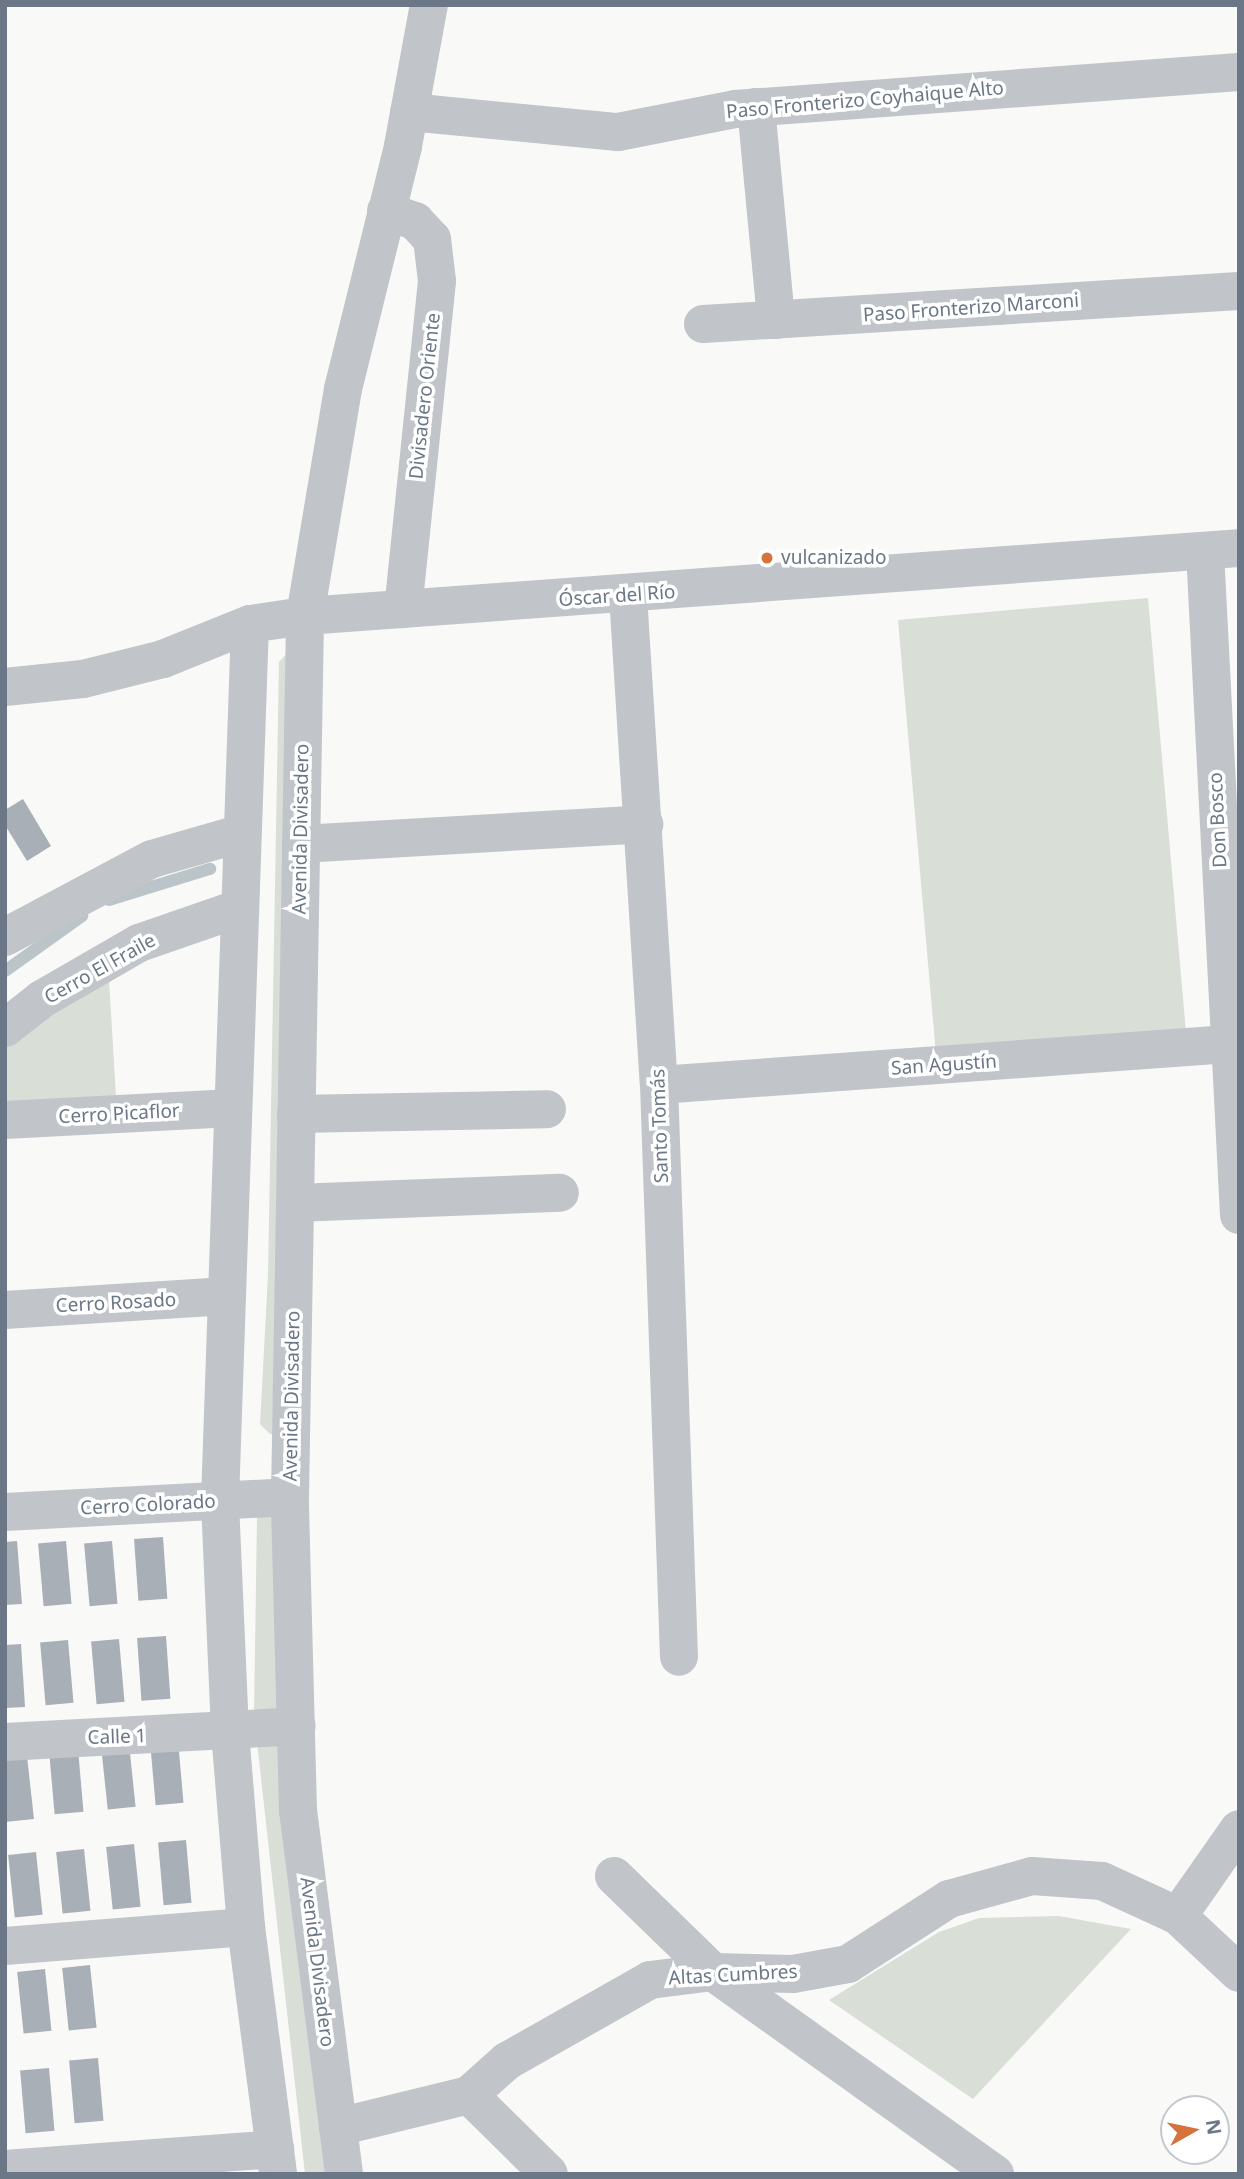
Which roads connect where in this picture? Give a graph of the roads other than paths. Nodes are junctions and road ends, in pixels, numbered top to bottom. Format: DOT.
graph roads {
  1 [pos="429,5"];
  2 [pos="1239,72"];
  3 [pos="756,107"];
  4 [pos="409,112"];
  5 [pos="386,211"];
  6 [pos="1239,291"];
  7 [pos="776,320"];
  8 [pos="703,324"];
  9 [pos="1222,550"];
  10 [pos="628,596"];
  11 [pos="403,608"];
  12 [pos="305,616"];
  13 [pos="250,624"];
  14 [pos="5,687"];
  15 [pos="645,824"];
  16 [pos="242,833"];
  17 [pos="301,844"];
  18 [pos="240,908"];
  19 [pos="1231,922"];
  20 [pos="11,929"];
  21 [pos="5,1028"];
  22 [pos="1229,1044"];
  23 [pos="659,1085"];
  24 [pos="233,1108"];
  25 [pos="547,1109"];
  26 [pos="296,1114"];
  27 [pos="5,1120"];
  28 [pos="560,1193"];
  29 [pos="295,1203"];
  30 [pos="1239,1215"];
  31 [pos="227,1296"];
  32 [pos="5,1310"];
  33 [pos="290,1497"];
  34 [pos="220,1502"];
  35 [pos="5,1512"];
  36 [pos="679,1657"];
  37 [pos="297,1726"];
  38 [pos="230,1732"];
  39 [pos="5,1742"];
  40 [pos="1239,1829"];
  41 [pos="614,1876"];
  42 [pos="1178,1916"];
  43 [pos="246,1927"];
  44 [pos="5,1946"];
  45 [pos="713,1972"];
  46 [pos="1239,1973"];
  47 [pos="469,2095"];
  48 [pos="338,2127"];
  49 [pos="276,2161"];
  50 [pos="5,2169"];
  51 [pos="344,2174"];
  52 [pos="550,2174"];
  53 [pos="995,2174"];
  1 -- 4 [label="street"];
  2 -- 3 [label="street, Paso Fronterizo Coyhaique Alto"];
  3 -- 4 [label="street, Paso Fronterizo Coyhaique Alto"];
  3 -- 7 [label="street"];
  4 -- 5 [label="street"];
  5 -- 11 [label="street, Divisadero Oriente"];
  5 -- 12 [label="street"];
  6 -- 7 [label="street, Paso Fronterizo Marconi"];
  7 -- 8 [label="street, Paso Fronterizo Marconi"];
  9 -- 10 [label="street, Óscar del Río"];
  9 -- 19 [label="street, Don Bosco"];
  10 -- 11 [label="street, Óscar del Río"];
  10 -- 15 [label="street, Santo Tomás"];
  11 -- 12 [label="street, Óscar del Río"];
  12 -- 13 [label="street, Óscar del Río"];
  12 -- 17 [label="street, Avenida Divisadero"];
  13 -- 14 [label="street, Óscar del Río"];
  13 -- 16 [label="street"];
  15 -- 17 [label="street"];
  15 -- 23 [label="street, Santo Tomás"];
  16 -- 18 [label="street"];
  16 -- 20 [label="street"];
  17 -- 26 [label="street, Avenida Divisadero"];
  18 -- 21 [label="street, Cerro El Fraile"];
  18 -- 24 [label="street"];
  19 -- 22 [label="street, Don Bosco"];
  22 -- 23 [label="street, San Agustín"];
  22 -- 30 [label="street, Don Bosco"];
  23 -- 36 [label="street, Santo Tomás"];
  24 -- 27 [label="street, Cerro Picaflor"];
  24 -- 31 [label="street"];
  25 -- 26 [label="street"];
  26 -- 29 [label="street, Avenida Divisadero"];
  28 -- 29 [label="street"];
  29 -- 33 [label="street, Avenida Divisadero"];
  31 -- 32 [label="street, Cerro Rosado"];
  31 -- 34 [label="street"];
  33 -- 34 [label="street, Cerro Colorado"];
  33 -- 37 [label="street, Avenida Divisadero"];
  34 -- 35 [label="street, Cerro Colorado"];
  34 -- 38 [label="street"];
  37 -- 38 [label="street, Calle 1"];
  37 -- 48 [label="street, Avenida Divisadero"];
  38 -- 39 [label="street, Calle 1"];
  38 -- 43 [label="street"];
  40 -- 42 [label="street"];
  41 -- 45 [label="street"];
  42 -- 45 [label="street, Altas Cumbres"];
  42 -- 46 [label="street, Altas Cumbres"];
  43 -- 44 [label="street"];
  43 -- 49 [label="street"];
  45 -- 47 [label="street, Altas Cumbres"];
  45 -- 53 [label="street"];
  47 -- 48 [label="street, Altas Cumbres"];
  47 -- 52 [label="street"];
  48 -- 51 [label="street, Avenida Divisadero"];
  49 -- 50 [label="street"];
}
